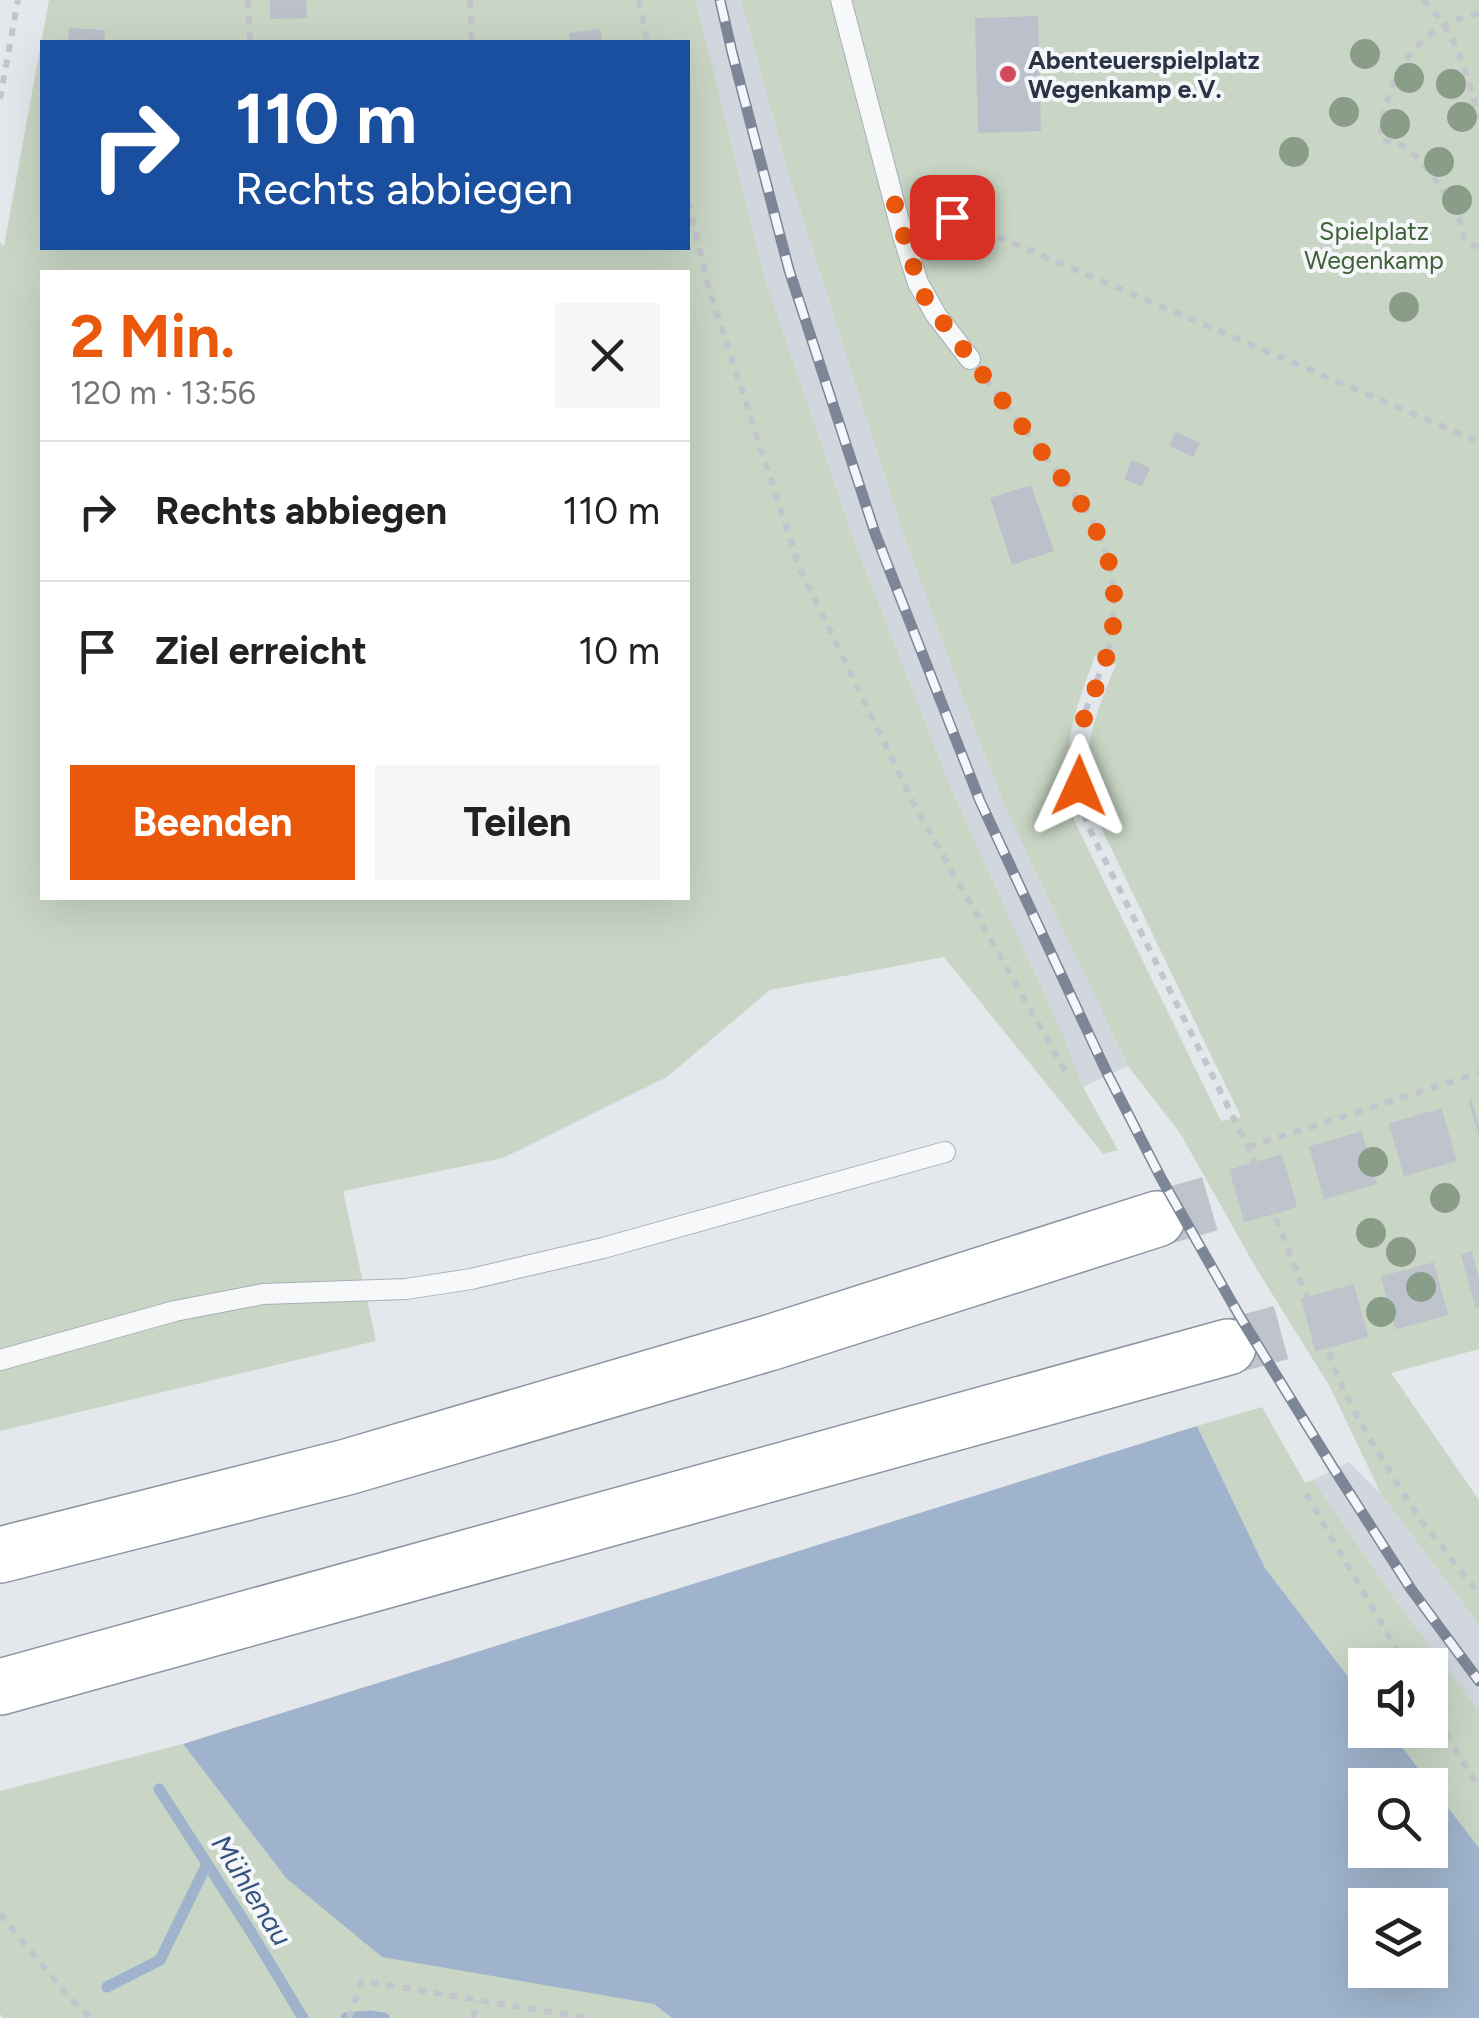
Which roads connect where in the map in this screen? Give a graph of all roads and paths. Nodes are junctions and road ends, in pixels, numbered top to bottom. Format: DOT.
graph roads {
  1 [pos="18,0"];
  2 [pos="248,0"];
  3 [pos="470,0"];
  4 [pos="639,0"];
  5 [pos="841,0"];
  6 [pos="1423,0"];
  7 [pos="1479,14"];
  8 [pos="1445,26"];
  9 [pos="250,40"];
  10 [pos="472,40"];
  11 [pos="648,40"];
  12 [pos="0,98"];
  13 [pos="1479,119"];
  14 [pos="894,201"];
  15 [pos="690,210"];
  16 [pos="1479,247"];
  17 [pos="970,359"];
  18 [pos="1479,442"];
  19 [pos="1479,1073"];
  20 [pos="1068,1076"];
  21 [pos="1248,1146"];
  22 [pos="944,1152"];
  23 [pos="1156,1218"];
  24 [pos="1228,1347"];
  25 [pos="0,1360"];
  26 [pos="1306,1494"];
  27 [pos="0,1555"];
  28 [pos="1479,1594"];
  29 [pos="1396,1648"];
  30 [pos="0,1686"];
  31 [pos="1448,1736"];
  32 [pos="1479,1789"];
  33 [pos="0,1914"];
  34 [pos="476,2000"];
  35 [pos="91,2018"];
  36 [pos="349,2018"];
  37 [pos="473,2018"];
  38 [pos="588,2018"];
  1 -- 12 [label="path"];
  2 -- 9 [label="path"];
  3 -- 10 [label="path"];
  4 -- 11 [label="path"];
  5 -- 14 [label="lane"];
  6 -- 8 [label="path"];
  7 -- 8 [label="path"];
  8 -- 13 [label="path"];
  8 -- 16 [label="path"];
  14 -- 17 [label="lane"];
  14 -- 18 [label="path"];
  15 -- 20 [label="path"];
  17 -- 21 [label="path"];
  19 -- 21 [label="path"];
  21 -- 28 [label="path"];
  22 -- 25 [label="lane"];
  23 -- 27 [label="highway"];
  24 -- 30 [label="highway"];
  26 -- 29 [label="path"];
  31 -- 32 [label="path"];
  33 -- 35 [label="path"];
  34 -- 36 [label="path"];
  34 -- 37 [label="path"];
  34 -- 38 [label="path"];
}
